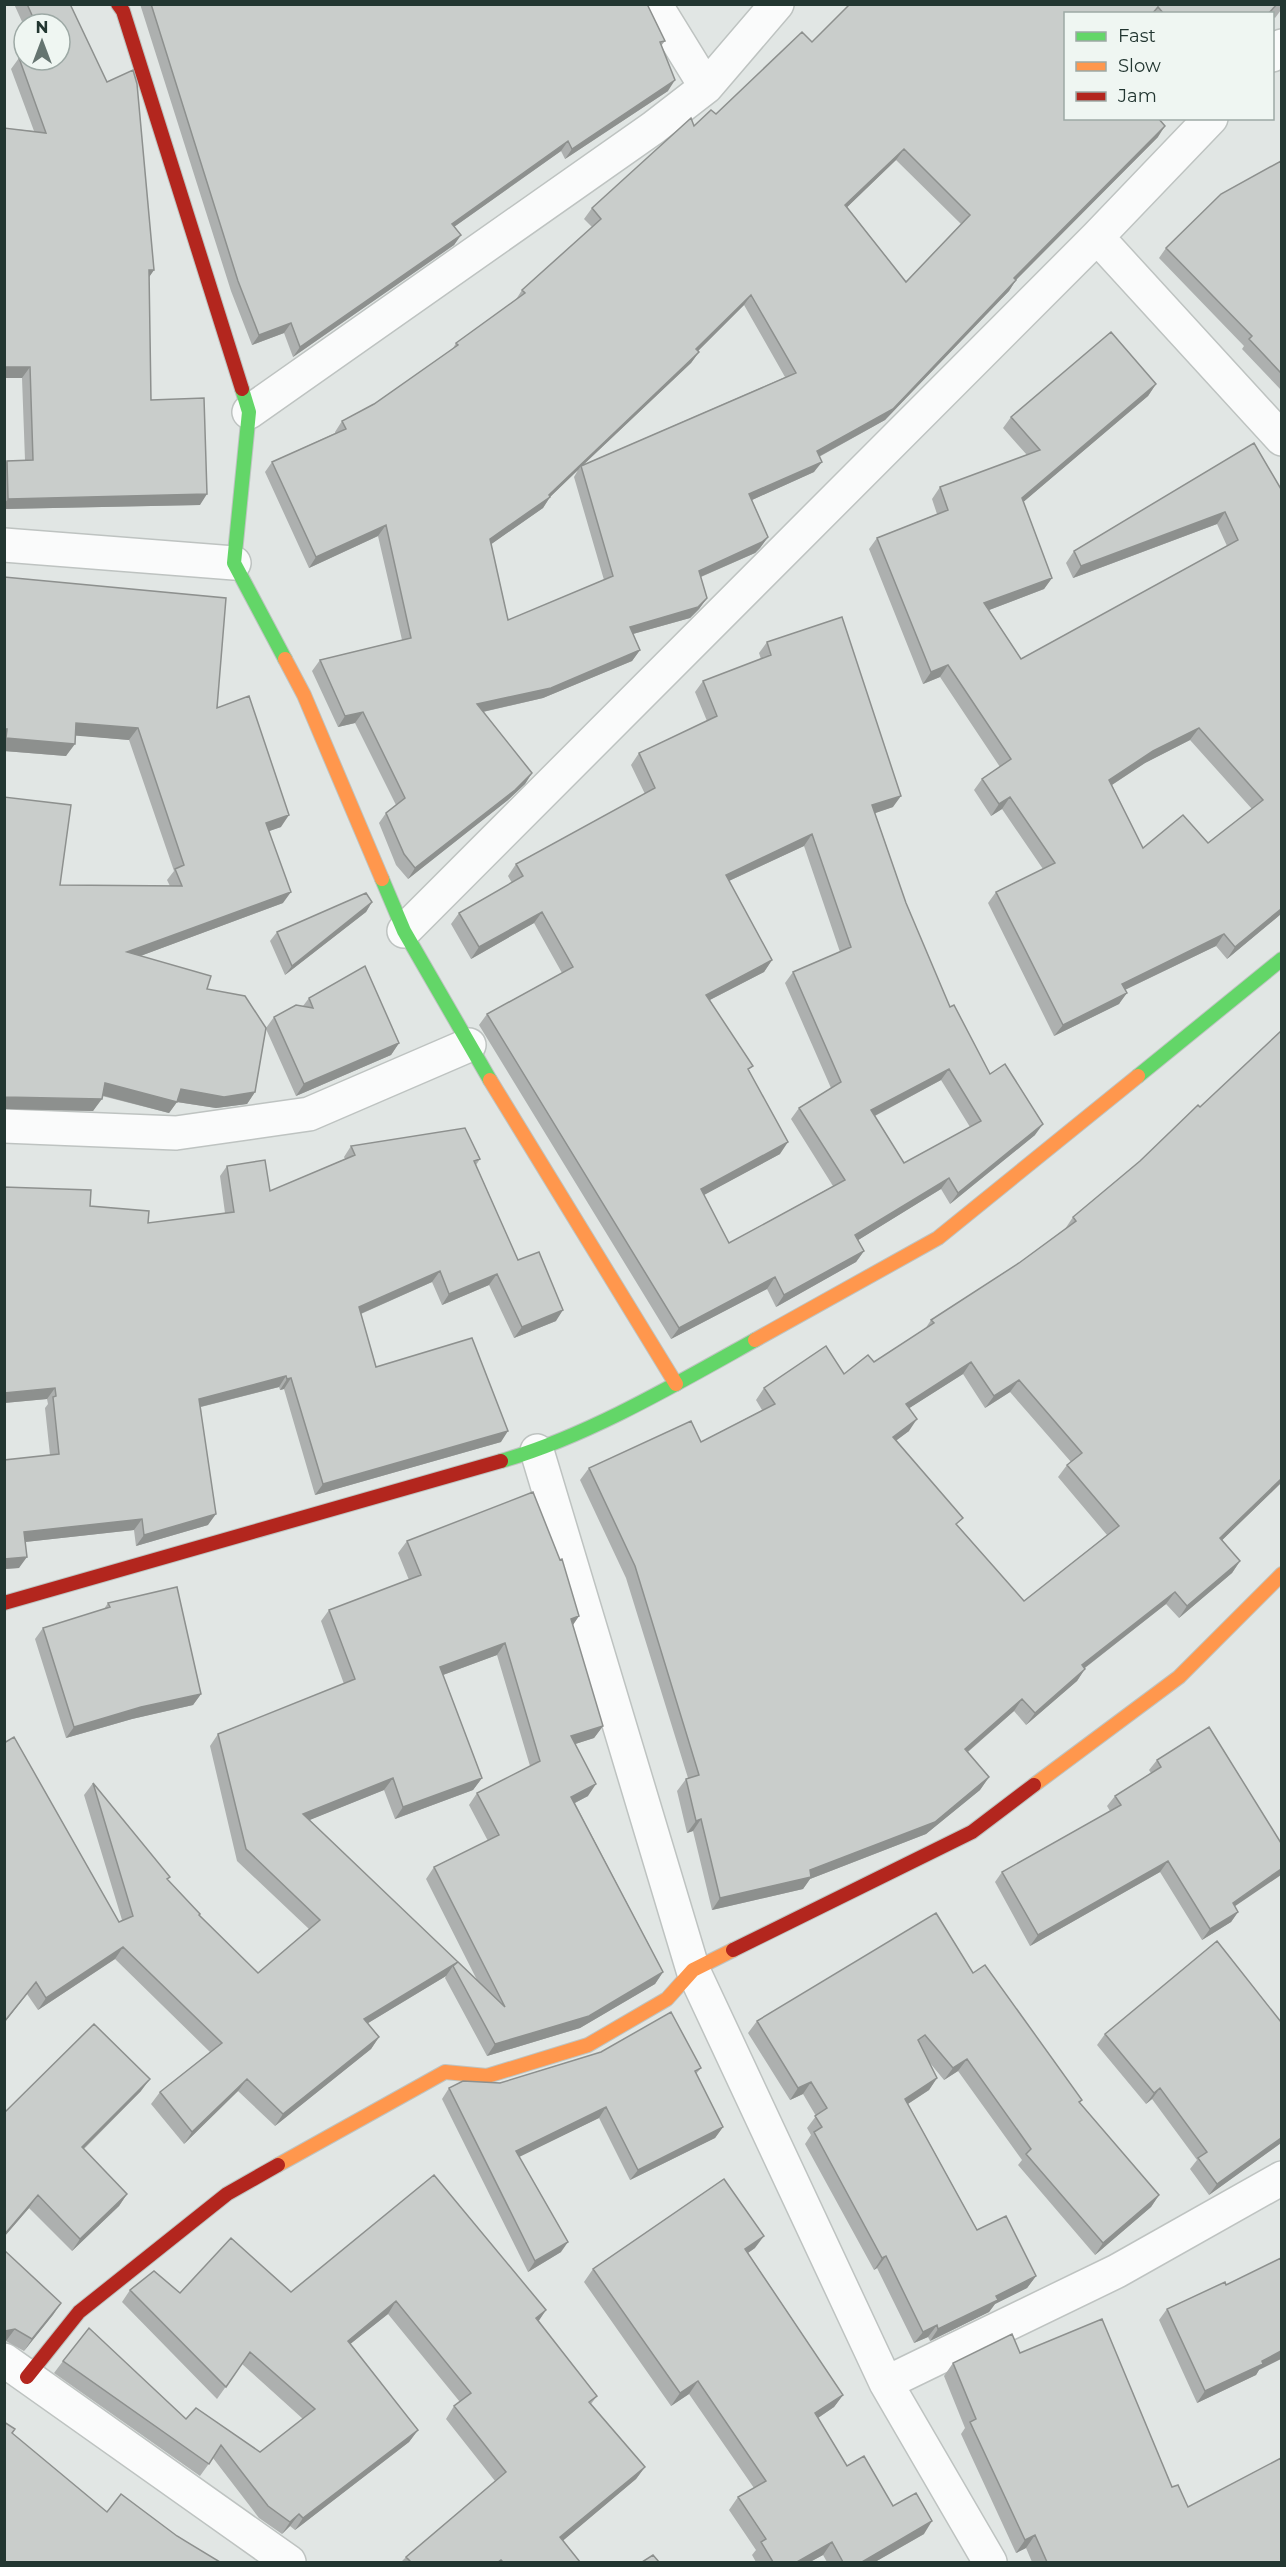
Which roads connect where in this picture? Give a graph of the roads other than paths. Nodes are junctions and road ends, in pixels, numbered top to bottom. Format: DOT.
graph roads {
  1 [pos="118,4"];
  2 [pos="654,4"];
  3 [pos="777,4"];
  4 [pos="706,87"];
  5 [pos="1209,120"];
  6 [pos="1097,237"];
  7 [pos="249,412"];
  8 [pos="1281,439"];
  9 [pos="4,545"];
  10 [pos="234,563"];
  11 [pos="404,931"];
  12 [pos="1281,958"];
  13 [pos="470,1045"];
  14 [pos="4,1126"];
  15 [pos="676,1384"];
  16 [pos="537,1451"];
  17 [pos="1281,1574"];
  18 [pos="4,1603"];
  19 [pos="693,1970"];
  20 [pos="1281,2178"];
  21 [pos="16,2369"];
  22 [pos="886,2383"];
  23 [pos="289,2562"];
  24 [pos="990,2562"];
  1 -- 7 [label="street"];
  2 -- 4 [label="street"];
  3 -- 4 [label="street"];
  4 -- 7 [label="street"];
  5 -- 6 [label="street"];
  6 -- 8 [label="street"];
  6 -- 11 [label="street"];
  7 -- 10 [label="street"];
  9 -- 10 [label="street"];
  10 -- 11 [label="street"];
  11 -- 13 [label="street"];
  12 -- 15 [label="street"];
  13 -- 14 [label="street"];
  13 -- 15 [label="street"];
  15 -- 16 [label="street"];
  16 -- 18 [label="street"];
  16 -- 19 [label="street"];
  17 -- 19 [label="street"];
  19 -- 21 [label="street"];
  19 -- 22 [label="street"];
  20 -- 22 [label="street"];
  21 -- 23 [label="street"];
  22 -- 24 [label="street"];
}
